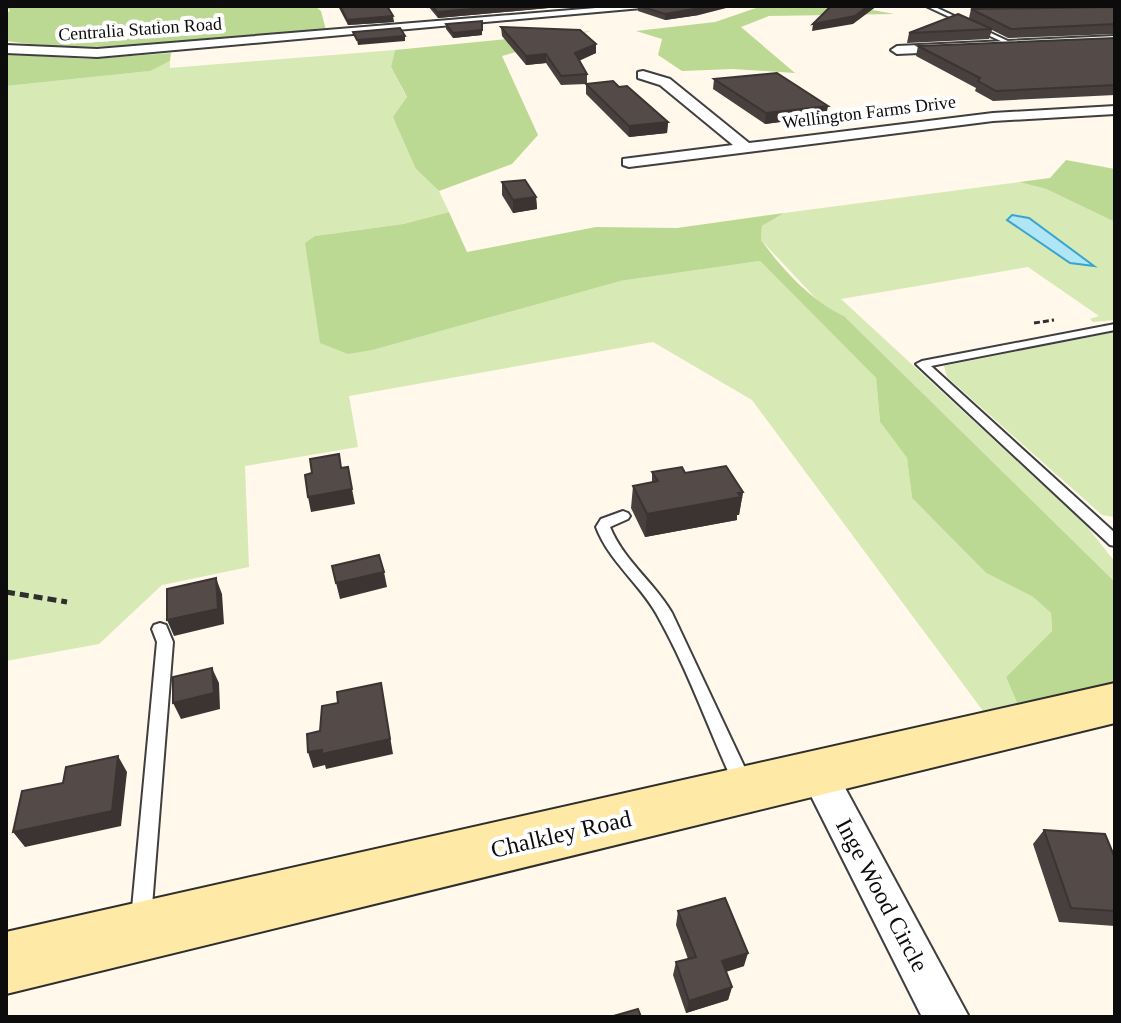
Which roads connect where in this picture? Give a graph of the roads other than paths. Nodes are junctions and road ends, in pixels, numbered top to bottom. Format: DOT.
graph roads {
  1 [pos="659,6"];
  2 [pos="929,6"];
  3 [pos="1115,40"];
  4 [pos="1007,42"];
  5 [pos="6,49"];
  6 [pos="897,50"];
  7 [pos="643,75"];
  8 [pos="1115,110"];
  9 [pos="745,147"];
  10 [pos="629,162"];
  11 [pos="1115,327"];
  12 [pos="623,516"];
  13 [pos="1115,541"];
  14 [pos="160,629"];
  15 [pos="1115,703"];
  16 [pos="818,774"];
  17 [pos="747,790"];
  18 [pos="140,932"];
  19 [pos="6,963"];
  20 [pos="946,1017"];
  1 -- 5 [label="street, Centralia Station Road"];
  2 -- 4 [label="lane"];
  3 -- 4 [label="street"];
  4 -- 6 [label="street"];
  7 -- 9 [label="street"];
  8 -- 9 [label="street, Wellington Farms Drive"];
  9 -- 10 [label="street, Wellington Farms Drive"];
  11 -- 13 [label="lane"];
  12 -- 17 [label="lane"];
  14 -- 18 [label="lane"];
  15 -- 16 [label="street, Chalkley Road"];
  16 -- 17 [label="street, Chalkley Road"];
  16 -- 20 [label="street, Inge Wood Circle"];
  17 -- 18 [label="street, Chalkley Road"];
  18 -- 19 [label="street, Chalkley Road"];
}
